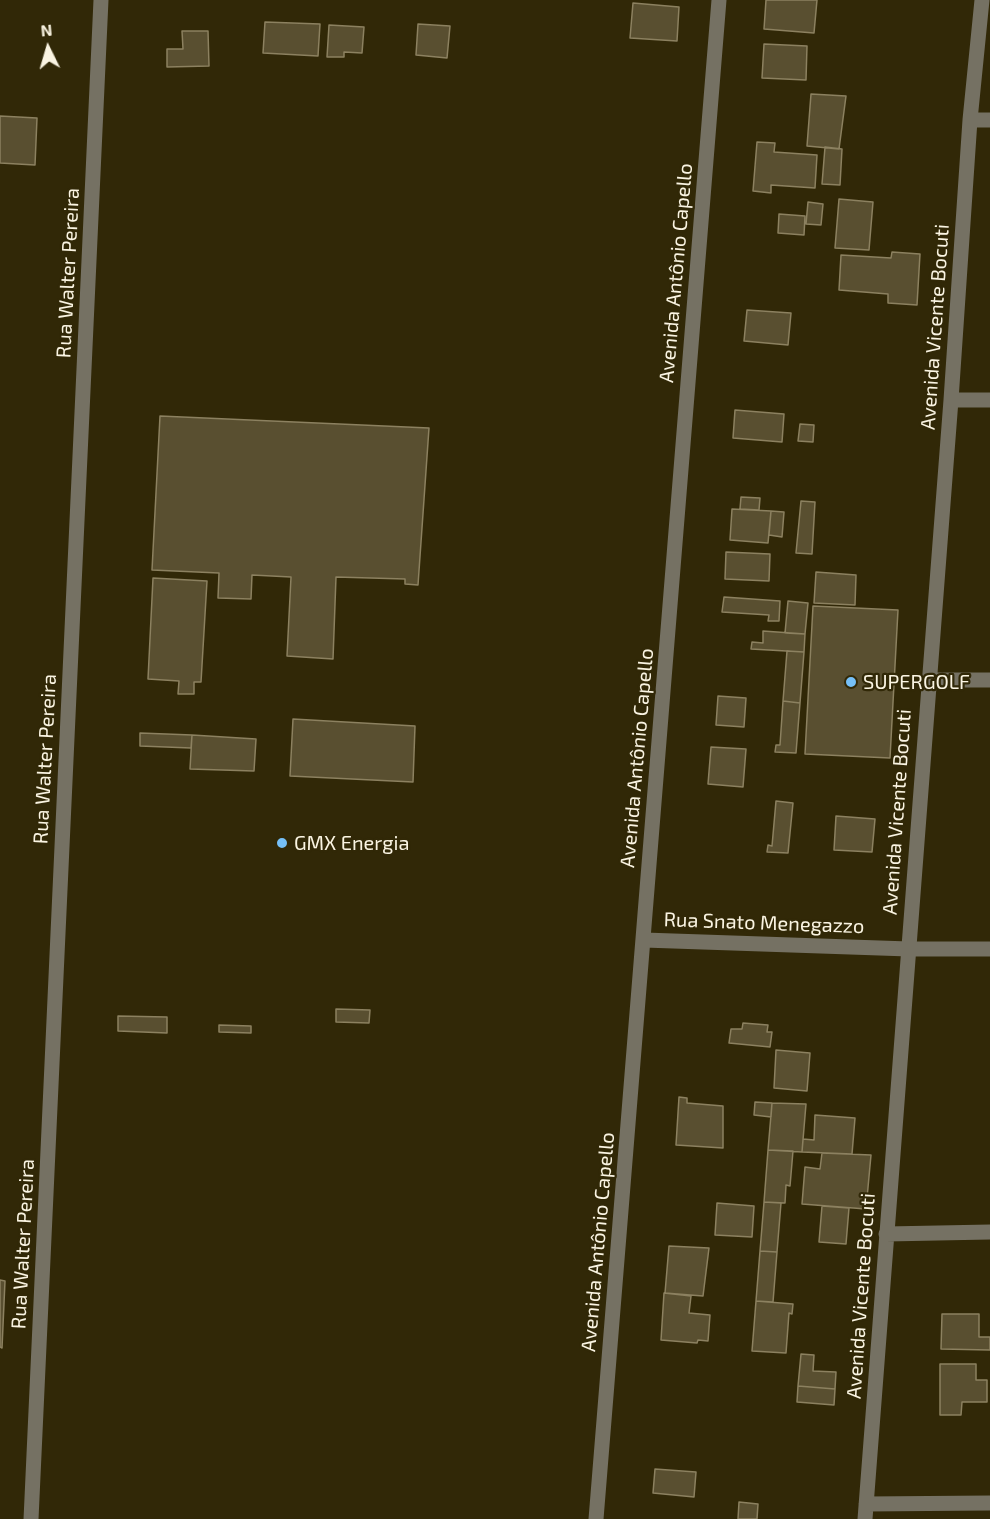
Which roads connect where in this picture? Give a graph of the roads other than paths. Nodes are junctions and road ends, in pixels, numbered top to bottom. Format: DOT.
graph roads {
  1 [pos="101,0"];
  2 [pos="718,0"];
  3 [pos="982,0"];
  4 [pos="970,120"];
  5 [pos="990,120"];
  6 [pos="990,399"];
  7 [pos="951,400"];
  8 [pos="928,680"];
  9 [pos="990,680"];
  10 [pos="644,940"];
  11 [pos="909,949"];
  12 [pos="990,949"];
  13 [pos="990,1232"];
  14 [pos="886,1234"];
  15 [pos="990,1503"];
  16 [pos="865,1512"];
  17 [pos="31,1519"];
  18 [pos="596,1519"];
  1 -- 17 [label="street, Rua Walter Pereira"];
  2 -- 10 [label="street, Avenida Antônio Capello"];
  3 -- 4 [label="street, Avenida Vicente Bocuti"];
  4 -- 5 [label="street"];
  4 -- 7 [label="street, Avenida Vicente Bocuti"];
  6 -- 7 [label="street"];
  7 -- 8 [label="street, Avenida Vicente Bocuti"];
  8 -- 9 [label="street"];
  8 -- 11 [label="street, Avenida Vicente Bocuti"];
  10 -- 11 [label="street, Rua Snato Menegazzo"];
  10 -- 18 [label="street, Avenida Antônio Capello"];
  11 -- 12 [label="street, Rua Snato Menegazzo"];
  11 -- 14 [label="street, Avenida Vicente Bocuti"];
  13 -- 14 [label="street"];
  14 -- 16 [label="street, Avenida Vicente Bocuti"];
  15 -- 16 [label="street"];
}
